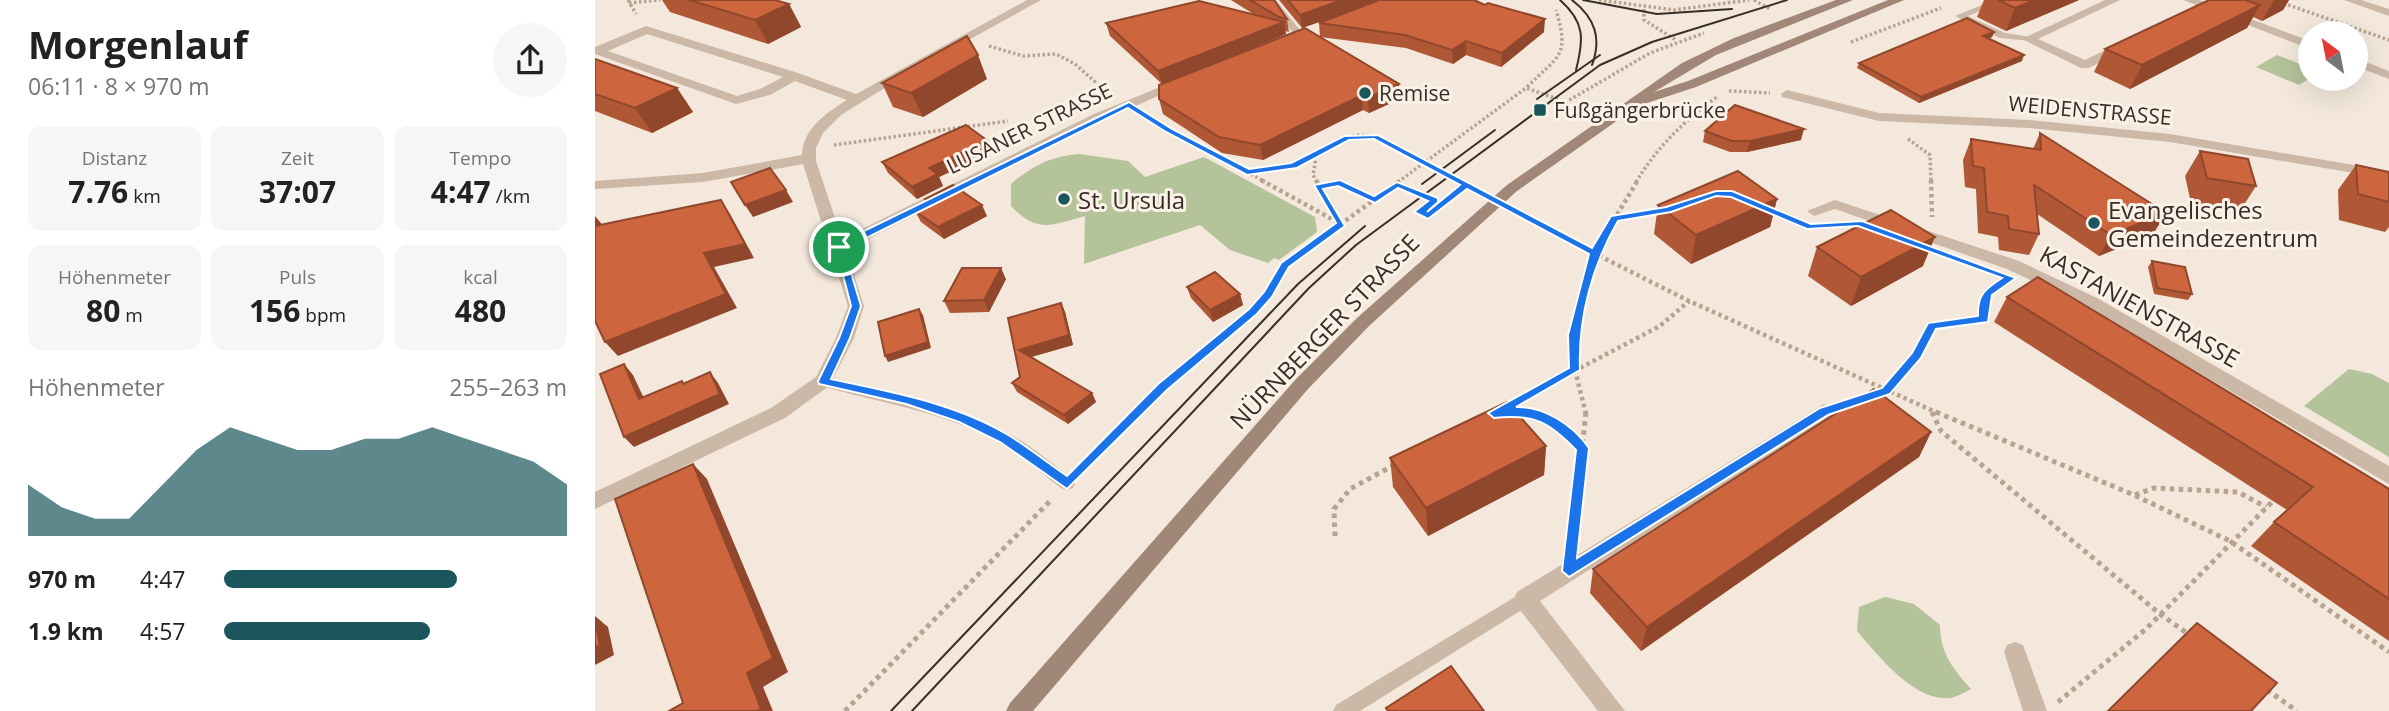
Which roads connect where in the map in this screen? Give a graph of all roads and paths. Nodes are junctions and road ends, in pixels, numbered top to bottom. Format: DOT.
graph roads {
  1 [pos="660,0"];
  2 [pos="1035,0"];
  3 [pos="1271,0"];
  4 [pos="1598,0"];
  5 [pos="1749,0"];
  6 [pos="1754,0"];
  7 [pos="1847,0"];
  8 [pos="1898,0"];
  9 [pos="2002,0"];
  10 [pos="2114,0"];
  11 [pos="2189,0"];
  12 [pos="2274,0"];
  13 [pos="2350,0"];
  14 [pos="629,3"];
  15 [pos="1950,5"];
  16 [pos="2208,7"];
  17 [pos="1644,9"];
  18 [pos="1771,9"];
  19 [pos="1556,10"];
  20 [pos="2196,13"];
  21 [pos="2389,13"];
  22 [pos="1300,36"];
  23 [pos="964,39"];
  24 [pos="2028,39"];
  25 [pos="2389,40"];
  26 [pos="2298,41"];
  27 [pos="2134,42"];
  28 [pos="1840,46"];
  29 [pos="2368,67"];
  30 [pos="2389,75"];
  31 [pos="794,76"];
  32 [pos="1190,80"];
  33 [pos="1739,84"];
  34 [pos="1526,88"];
  35 [pos="1727,90"];
  36 [pos="1787,94"];
  37 [pos="857,99"];
  38 [pos="1633,103"];
  39 [pos="1129,104"];
  40 [pos="1008,121"];
  41 [pos="1903,135"];
  42 [pos="809,153"];
  43 [pos="1316,157"];
  44 [pos="1247,172"];
  45 [pos="2389,175"];
  46 [pos="1397,184"];
  47 [pos="595,185"];
  48 [pos="1467,185"];
  49 [pos="1317,187"];
  50 [pos="1375,200"];
  51 [pos="1765,208"];
  52 [pos="1668,210"];
  53 [pos="1814,211"];
  54 [pos="1614,219"];
  55 [pos="1799,222"];
  56 [pos="1341,224"];
  57 [pos="1932,237"];
  58 [pos="839,247"];
  59 [pos="1594,253"];
  60 [pos="1998,273"];
  61 [pos="1689,301"];
  62 [pos="1575,370"];
  63 [pos="824,381"];
  64 [pos="1886,391"];
  65 [pos="1874,395"];
  66 [pos="1824,411"];
  67 [pos="1931,411"];
  68 [pos="1583,448"];
  69 [pos="1398,463"];
  70 [pos="2389,476"];
  71 [pos="1067,484"];
  72 [pos="2134,495"];
  73 [pos="2273,501"];
  74 [pos="595,502"];
  75 [pos="2266,507"];
  76 [pos="1335,536"];
  77 [pos="2229,541"];
  78 [pos="1569,571"];
  79 [pos="1525,599"];
  80 [pos="2160,614"];
  81 [pos="2202,644"];
  82 [pos="2015,652"];
  83 [pos="2389,652"];
  84 [pos="2255,681"];
  85 [pos="845,711"];
  86 [pos="1018,711"];
  87 [pos="1343,711"];
  88 [pos="1613,711"];
  89 [pos="2035,711"];
  90 [pos="2046,711"];
  91 [pos="2297,711"];
  1 -- 14 [label="path"];
  2 -- 23 [label="street"];
  3 -- 22 [label="lane"];
  4 -- 17 [label="path"];
  5 -- 17 [label="path"];
  6 -- 18 [label="path"];
  7 -- 38 [label="main road"];
  8 -- 38 [label="main road, NÜRNBERGER STRASSE"];
  9 -- 24 [label="lane"];
  10 -- 24 [label="street"];
  11 -- 16 [label="street"];
  12 -- 25 [label="path"];
  13 -- 21 [label="street"];
  15 -- 28 [label="path"];
  16 -- 20 [label="street"];
  16 -- 26 [label="street"];
  17 -- 34 [label="path"];
  19 -- 34 [label="path"];
  23 -- 37 [label="street"];
  23 -- 39 [label="path"];
  24 -- 27 [label="street"];
  29 -- 30 [label="street"];
  31 -- 31 [label="street"];
  31 -- 37 [label="street"];
  32 -- 39 [label="street, LUSANER STRASSE"];
  33 -- 35 [label="path"];
  34 -- 46 [label="path"];
  35 -- 36 [label="path"];
  35 -- 54 [label="path"];
  36 -- 45 [label="street, WEIDENSTRASSE"];
  37 -- 42 [label="street"];
  38 -- 86 [label="main road, NÜRNBERGER STRASSE"];
  39 -- 44 [label="path"];
  39 -- 58 [label="street, LUSANER STRASSE"];
  40 -- 42 [label="path"];
  41 -- 57 [label="path"];
  42 -- 47 [label="street"];
  42 -- 58 [label="street"];
  43 -- 44 [label="path"];
  43 -- 48 [label="path, bridge"];
  43 -- 49 [label="path"];
  44 -- 56 [label="path"];
  46 -- 48 [label="path"];
  46 -- 50 [label="path"];
  48 -- 59 [label="path, bridge"];
  49 -- 50 [label="path"];
  49 -- 56 [label="path"];
  50 -- 56 [label="path"];
  51 -- 55 [label="path"];
  52 -- 54 [label="path"];
  53 -- 57 [label="street, KASTANIENSTRASSE"];
  54 -- 59 [label="path"];
  56 -- 71 [label="path"];
  57 -- 70 [label="street, KASTANIENSTRASSE"];
  58 -- 63 [label="street"];
  59 -- 61 [label="path"];
  59 -- 62 [label="path"];
  60 -- 64 [label="path"];
  61 -- 62 [label="path"];
  61 -- 64 [label="path"];
  62 -- 68 [label="path"];
  62 -- 68 [label="path"];
  63 -- 71 [label="lane"];
  63 -- 74 [label="street"];
  64 -- 65 [label="path"];
  64 -- 67 [label="path"];
  66 -- 78 [label="street"];
  67 -- 72 [label="path"];
  67 -- 80 [label="path"];
  68 -- 78 [label="path"];
  69 -- 76 [label="path"];
  71 -- 85 [label="path"];
  72 -- 75 [label="path"];
  72 -- 77 [label="path"];
  73 -- 75 [label="path"];
  75 -- 77 [label="path"];
  77 -- 80 [label="path"];
  77 -- 83 [label="path"];
  78 -- 79 [label="street"];
  79 -- 87 [label="lane"];
  79 -- 88 [label="street"];
  80 -- 81 [label="path"];
  80 -- 90 [label="path"];
  82 -- 89 [label="street"];
  84 -- 91 [label="path"];
}
